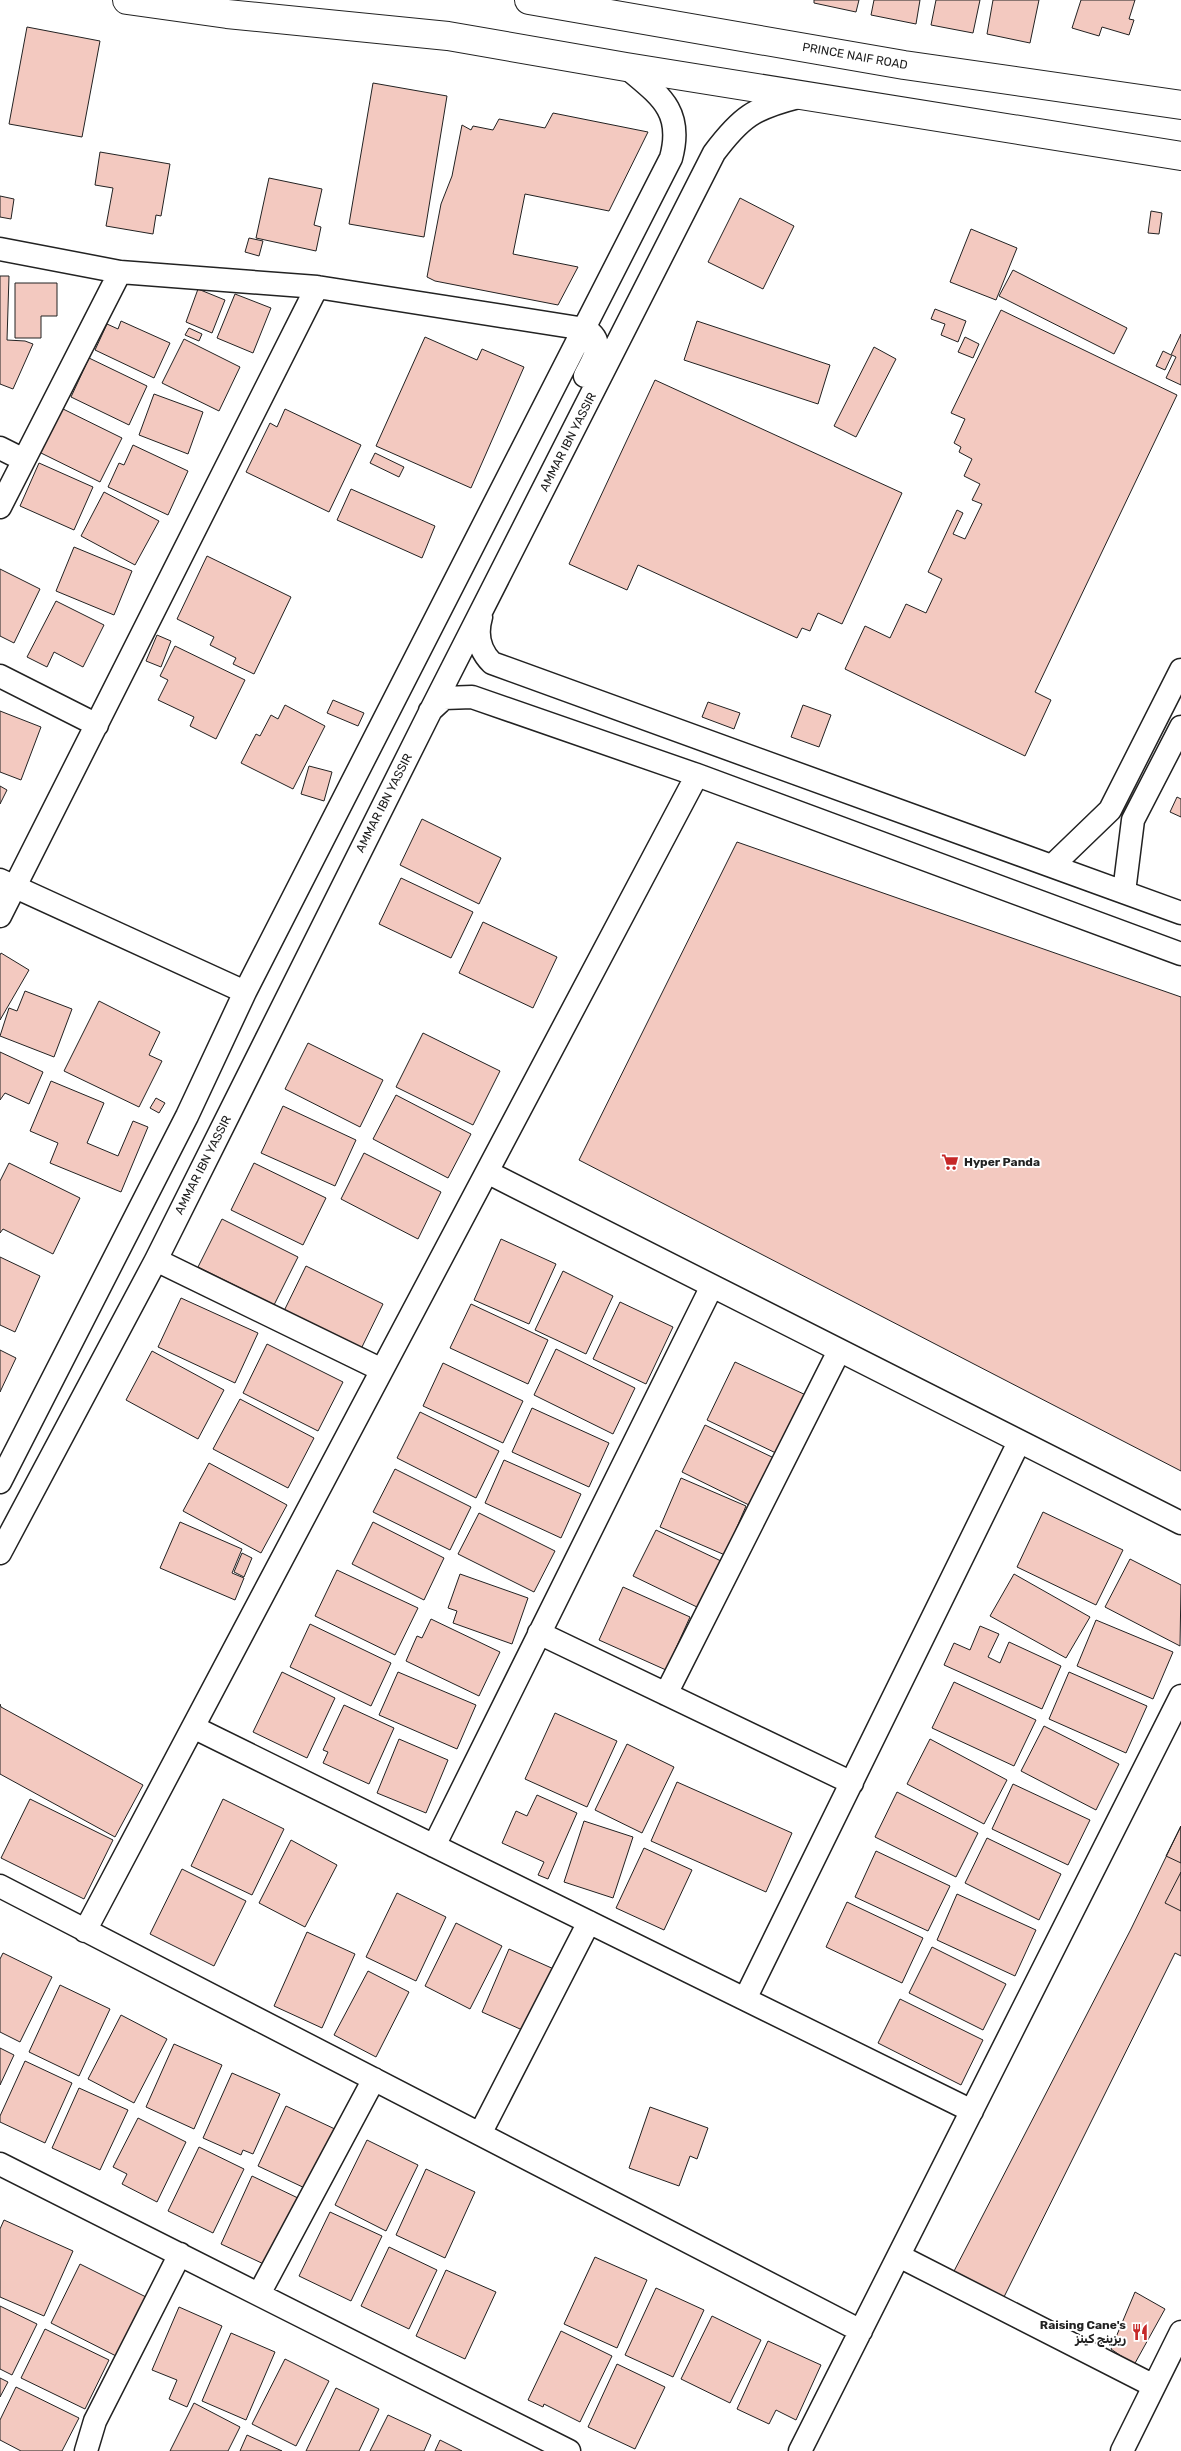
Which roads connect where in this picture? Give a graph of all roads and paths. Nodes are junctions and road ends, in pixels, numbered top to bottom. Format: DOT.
graph roads {
  1 [pos="127,0"];
  2 [pos="270,0"];
  3 [pos="529,0"];
  4 [pos="448,36"];
  5 [pos="626,67"];
  6 [pos="808,95"];
  7 [pos="1181,105"];
  8 [pos="1181,156"];
  9 [pos="0,249"];
  10 [pos="120,272"];
  11 [pos="317,287"];
  12 [pos="585,329"];
  13 [pos="0,448"];
  14 [pos="24,460"];
  15 [pos="0,507"];
  16 [pos="529,517"];
  17 [pos="482,612"];
  18 [pos="1181,670"];
  19 [pos="0,676"];
  20 [pos="430,712"];
  21 [pos="97,725"];
  22 [pos="1181,727"];
  23 [pos="697,775"];
  24 [pos="1053,865"];
  25 [pos="7,883"];
  26 [pos="1124,892"];
  27 [pos="1181,913"];
  28 [pos="0,916"];
  29 [pos="1181,954"];
  30 [pos="245,992"];
  31 [pos="486,1172"];
  32 [pos="156,1260"];
  33 [pos="712,1286"];
  34 [pos="839,1351"];
  35 [pos="382,1370"];
  36 [pos="1019,1442"];
  37 [pos="0,1482"];
  38 [pos="1181,1523"];
  39 [pos="0,1553"];
  40 [pos="539,1633"];
  41 [pos="666,1694"];
  42 [pos="1181,1696"];
  43 [pos="193,1727"];
  44 [pos="852,1783"];
  45 [pos="434,1846"];
  46 [pos="0,1886"];
  47 [pos="589,1922"];
  48 [pos="85,1931"];
  49 [pos="745,1999"];
  50 [pos="374,2080"];
  51 [pos="972,2111"];
  52 [pos="480,2134"];
  53 [pos="0,2164"];
  54 [pos="180,2254"];
  55 [pos="899,2256"];
  56 [pos="259,2294"];
  57 [pos="861,2331"];
  58 [pos="1181,2332"];
  59 [pos="1154,2386"];
  60 [pos="86,2451"];
  61 [pos="569,2451"];
  62 [pos="800,2451"];
  63 [pos="1122,2451"];
  1 -- 4 [label="main road"];
  2 -- 4 [label="main road"];
  3 -- 7 [label="main road, PRINCE NAIF ROAD"];
  4 -- 5 [label="main road"];
  5 -- 6 [label="main road"];
  5 -- 12 [label="street"];
  6 -- 8 [label="main road"];
  6 -- 16 [label="street, AMMAR IBN YASSIR"];
  9 -- 10 [label="street"];
  10 -- 11 [label="street"];
  10 -- 14 [label="street"];
  11 -- 12 [label="street"];
  11 -- 21 [label="street"];
  12 -- 16 [label="street"];
  12 -- 30 [label="street"];
  13 -- 14 [label="street"];
  14 -- 15 [label="street"];
  16 -- 17 [label="street, AMMAR IBN YASSIR"];
  17 -- 20 [label="street, AMMAR IBN YASSIR"];
  17 -- 24 [label="street"];
  18 -- 24 [label="street"];
  19 -- 21 [label="street"];
  20 -- 23 [label="street"];
  20 -- 32 [label="street, AMMAR IBN YASSIR"];
  21 -- 25 [label="street"];
  22 -- 26 [label="street"];
  23 -- 29 [label="street"];
  23 -- 31 [label="street"];
  24 -- 26 [label="street"];
  25 -- 28 [label="street"];
  25 -- 30 [label="street"];
  26 -- 27 [label="street"];
  30 -- 37 [label="street"];
  31 -- 33 [label="street"];
  31 -- 35 [label="street"];
  32 -- 35 [label="street"];
  32 -- 39 [label="street, AMMAR IBN YASSIR"];
  33 -- 34 [label="street"];
  33 -- 40 [label="street"];
  34 -- 36 [label="street"];
  34 -- 41 [label="street"];
  35 -- 43 [label="street"];
  36 -- 38 [label="street"];
  36 -- 44 [label="street"];
  40 -- 41 [label="street"];
  40 -- 45 [label="street"];
  41 -- 44 [label="street"];
  42 -- 51 [label="street"];
  43 -- 45 [label="street"];
  43 -- 48 [label="street"];
  44 -- 49 [label="street"];
  45 -- 47 [label="street"];
  46 -- 48 [label="street"];
  47 -- 49 [label="street"];
  47 -- 52 [label="street"];
  48 -- 50 [label="street"];
  49 -- 51 [label="street"];
  50 -- 52 [label="street"];
  50 -- 56 [label="street"];
  51 -- 55 [label="street"];
  52 -- 57 [label="street"];
  53 -- 54 [label="street"];
  54 -- 56 [label="street"];
  54 -- 60 [label="street"];
  55 -- 57 [label="street"];
  55 -- 59 [label="street"];
  56 -- 61 [label="street"];
  57 -- 62 [label="street"];
  58 -- 59 [label="street"];
  59 -- 63 [label="street"];
}
